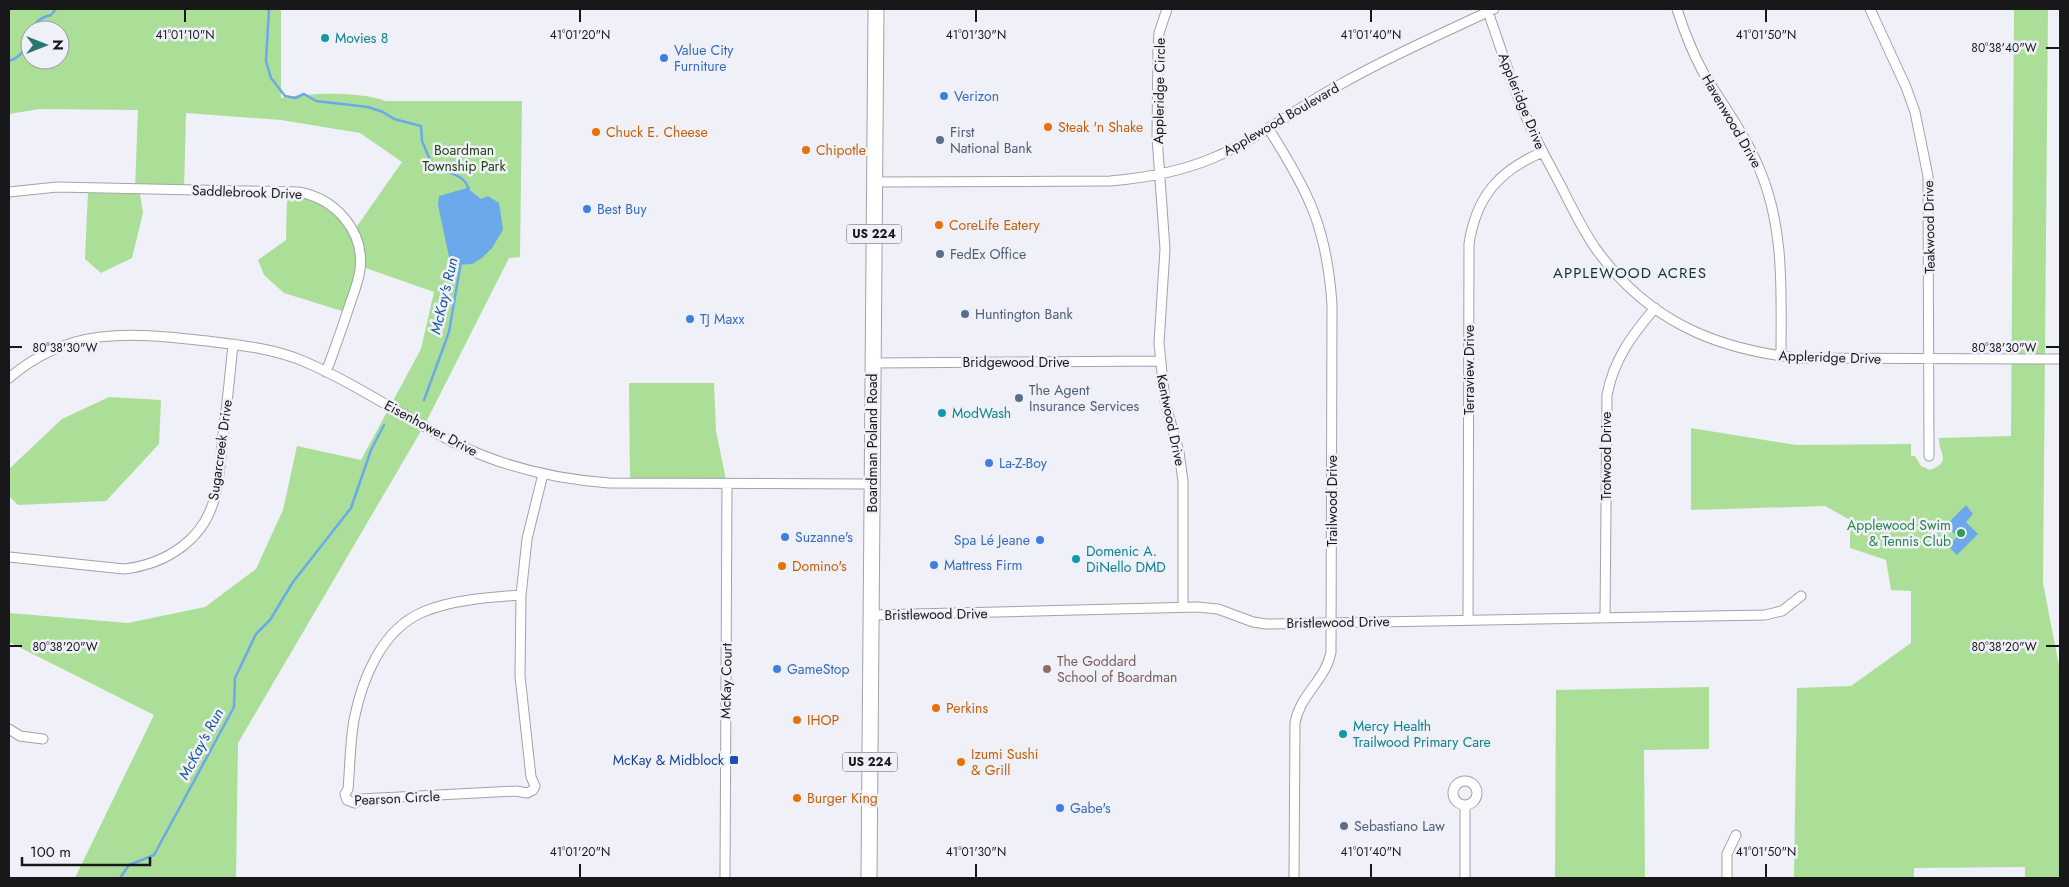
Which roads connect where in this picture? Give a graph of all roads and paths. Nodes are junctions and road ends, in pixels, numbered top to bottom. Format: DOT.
graph roads {
  1 [pos="876,9"];
  2 [pos="1167,9"];
  3 [pos="1677,9"];
  4 [pos="1870,9"];
  5 [pos="1490,10"];
  6 [pos="1268,128"];
  7 [pos="1543,152"];
  8 [pos="1160,174"];
  9 [pos="874,182"];
  10 [pos="9,192"];
  11 [pos="1655,308"];
  12 [pos="233,344"];
  13 [pos="1781,356"];
  14 [pos="1929,358"];
  15 [pos="2060,359"];
  16 [pos="1160,361"];
  17 [pos="873,363"];
  18 [pos="326,372"];
  19 [pos="9,378"];
  20 [pos="1929,456"];
  21 [pos="543,474"];
  22 [pos="727,484"];
  23 [pos="872,484"];
  24 [pos="9,557"];
  25 [pos="520,595"];
  26 [pos="1801,596"];
  27 [pos="1183,607"];
  28 [pos="871,615"];
  29 [pos="1605,618"];
  30 [pos="1468,620"];
  31 [pos="1332,623"];
  32 [pos="9,729"];
  33 [pos="43,739"];
  34 [pos="1465,806"];
  35 [pos="1736,835"];
  36 [pos="725,878"];
  37 [pos="869,878"];
  38 [pos="1294,878"];
  39 [pos="1465,878"];
  40 [pos="1727,878"];
  1 -- 9 [label="main road, Boardman Poland Road / US 224"];
  2 -- 8 [label="street, Appleridge Circle"];
  3 -- 13 [label="street, Havenwood Drive"];
  4 -- 14 [label="street, Teakwood Drive"];
  5 -- 6 [label="street, Applewood Boulevard"];
  5 -- 7 [label="street, Appleridge Drive"];
  6 -- 8 [label="street, Applewood Boulevard"];
  6 -- 31 [label="street, Trailwood Drive"];
  7 -- 11 [label="street, Appleridge Drive"];
  7 -- 30 [label="street, Terraview Drive"];
  8 -- 9 [label="street, Applewood Boulevard"];
  8 -- 16 [label="street, Kentwood Drive"];
  9 -- 17 [label="main road, Boardman Poland Road / US 224"];
  10 -- 18 [label="street, Saddlebrook Drive"];
  11 -- 13 [label="street, Appleridge Drive"];
  11 -- 29 [label="street, Trotwood Drive"];
  12 -- 18 [label="street, Eisenhower Drive"];
  12 -- 19 [label="street, Eisenhower Drive"];
  12 -- 24 [label="street, Sugarcreek Drive"];
  13 -- 14 [label="street, Appleridge Drive"];
  14 -- 15 [label="street, Appleridge Drive"];
  14 -- 20 [label="street, Teakwood Drive"];
  16 -- 17 [label="street, Bridgewood Drive"];
  16 -- 27 [label="street, Kentwood Drive"];
  17 -- 23 [label="main road, Boardman Poland Road / US 224"];
  18 -- 21 [label="street, Eisenhower Drive"];
  21 -- 22 [label="street, Eisenhower Drive"];
  21 -- 25 [label="street, Pearson Circle"];
  22 -- 23 [label="street, Eisenhower Drive"];
  22 -- 36 [label="street, McKay Court"];
  23 -- 28 [label="main road, Boardman Poland Road / US 224"];
  25 -- 25 [label="street, Pearson Circle"];
  26 -- 29 [label="street, Bristlewood Drive"];
  27 -- 28 [label="street, Bristlewood Drive"];
  27 -- 31 [label="street, Bristlewood Drive"];
  28 -- 37 [label="main road, Boardman Poland Road / US 224"];
  29 -- 30 [label="street, Bristlewood Drive"];
  30 -- 31 [label="street, Bristlewood Drive"];
  31 -- 38 [label="street, Trailwood Drive"];
  32 -- 33 [label="street"];
  34 -- 39 [label="street"];
  35 -- 40 [label="street"];
}
